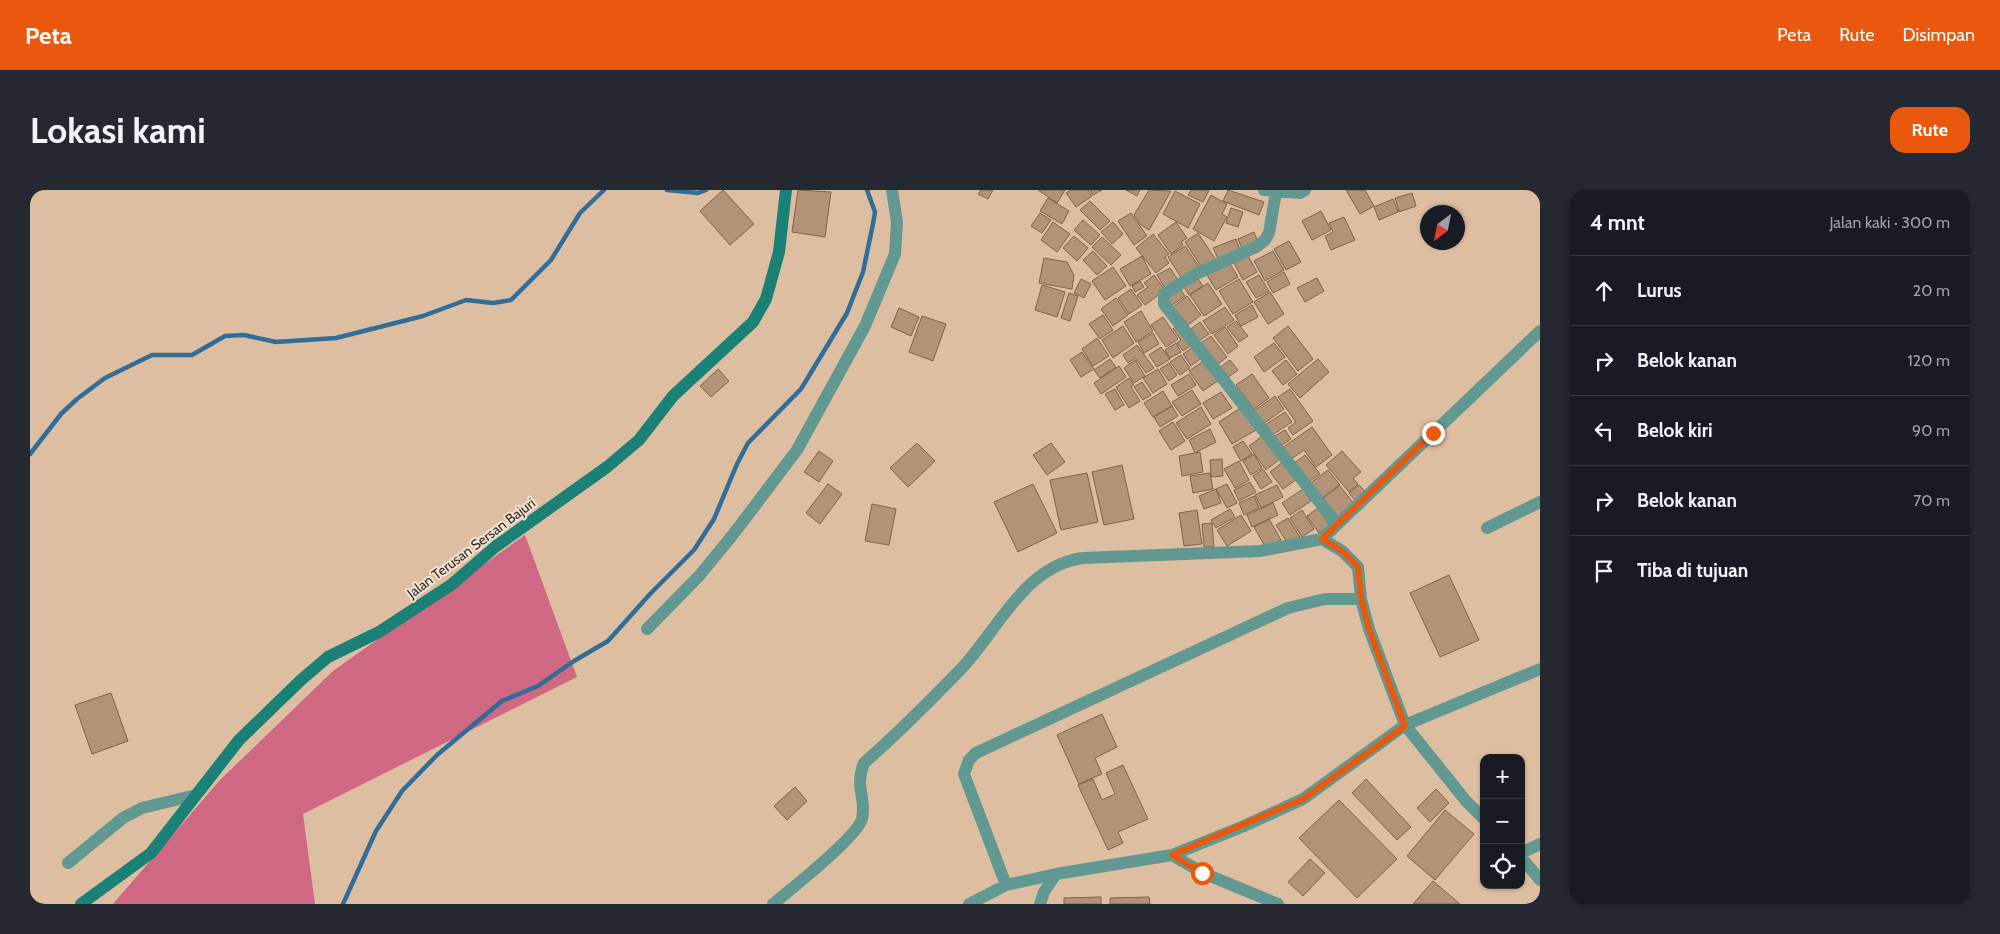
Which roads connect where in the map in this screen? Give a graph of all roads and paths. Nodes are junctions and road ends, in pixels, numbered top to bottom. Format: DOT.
graph roads {
  1 [pos="786,190"];
  2 [pos="892,190"];
  3 [pos="1305,190"];
  4 [pos="1270,191"];
  5 [pos="1540,331"];
  6 [pos="1540,502"];
  7 [pos="1336,523"];
  8 [pos="1487,528"];
  9 [pos="1322,539"];
  10 [pos="1361,599"];
  11 [pos="647,629"];
  12 [pos="1540,669"];
  13 [pos="1405,726"];
  14 [pos="196,795"];
  15 [pos="1480,815"];
  16 [pos="1540,844"];
  17 [pos="1525,851"];
  18 [pos="1172,855"];
  19 [pos="1525,862"];
  20 [pos="68,863"];
  21 [pos="1056,874"];
  22 [pos="1540,880"];
  23 [pos="1006,885"];
  24 [pos="976,903"];
  25 [pos="81,904"];
  26 [pos="773,904"];
  27 [pos="1040,904"];
  28 [pos="1278,904"];
  1 -- 14 [label="main road, Jalan Terusan Sersan Bajuri"];
  2 -- 11 [label="street"];
  3 -- 4 [label="street"];
  4 -- 7 [label="street"];
  5 -- 7 [label="street"];
  6 -- 8 [label="street"];
  7 -- 9 [label="street"];
  9 -- 10 [label="street"];
  9 -- 26 [label="street"];
  10 -- 13 [label="street"];
  10 -- 23 [label="street"];
  12 -- 13 [label="street"];
  13 -- 15 [label="street"];
  13 -- 18 [label="street"];
  14 -- 20 [label="street"];
  14 -- 25 [label="main road, Jalan Terusan Sersan Bajuri"];
  16 -- 17 [label="street"];
  18 -- 21 [label="street"];
  18 -- 28 [label="street"];
  19 -- 22 [label="street"];
  21 -- 23 [label="street"];
  21 -- 27 [label="street"];
  23 -- 24 [label="street"];
}
